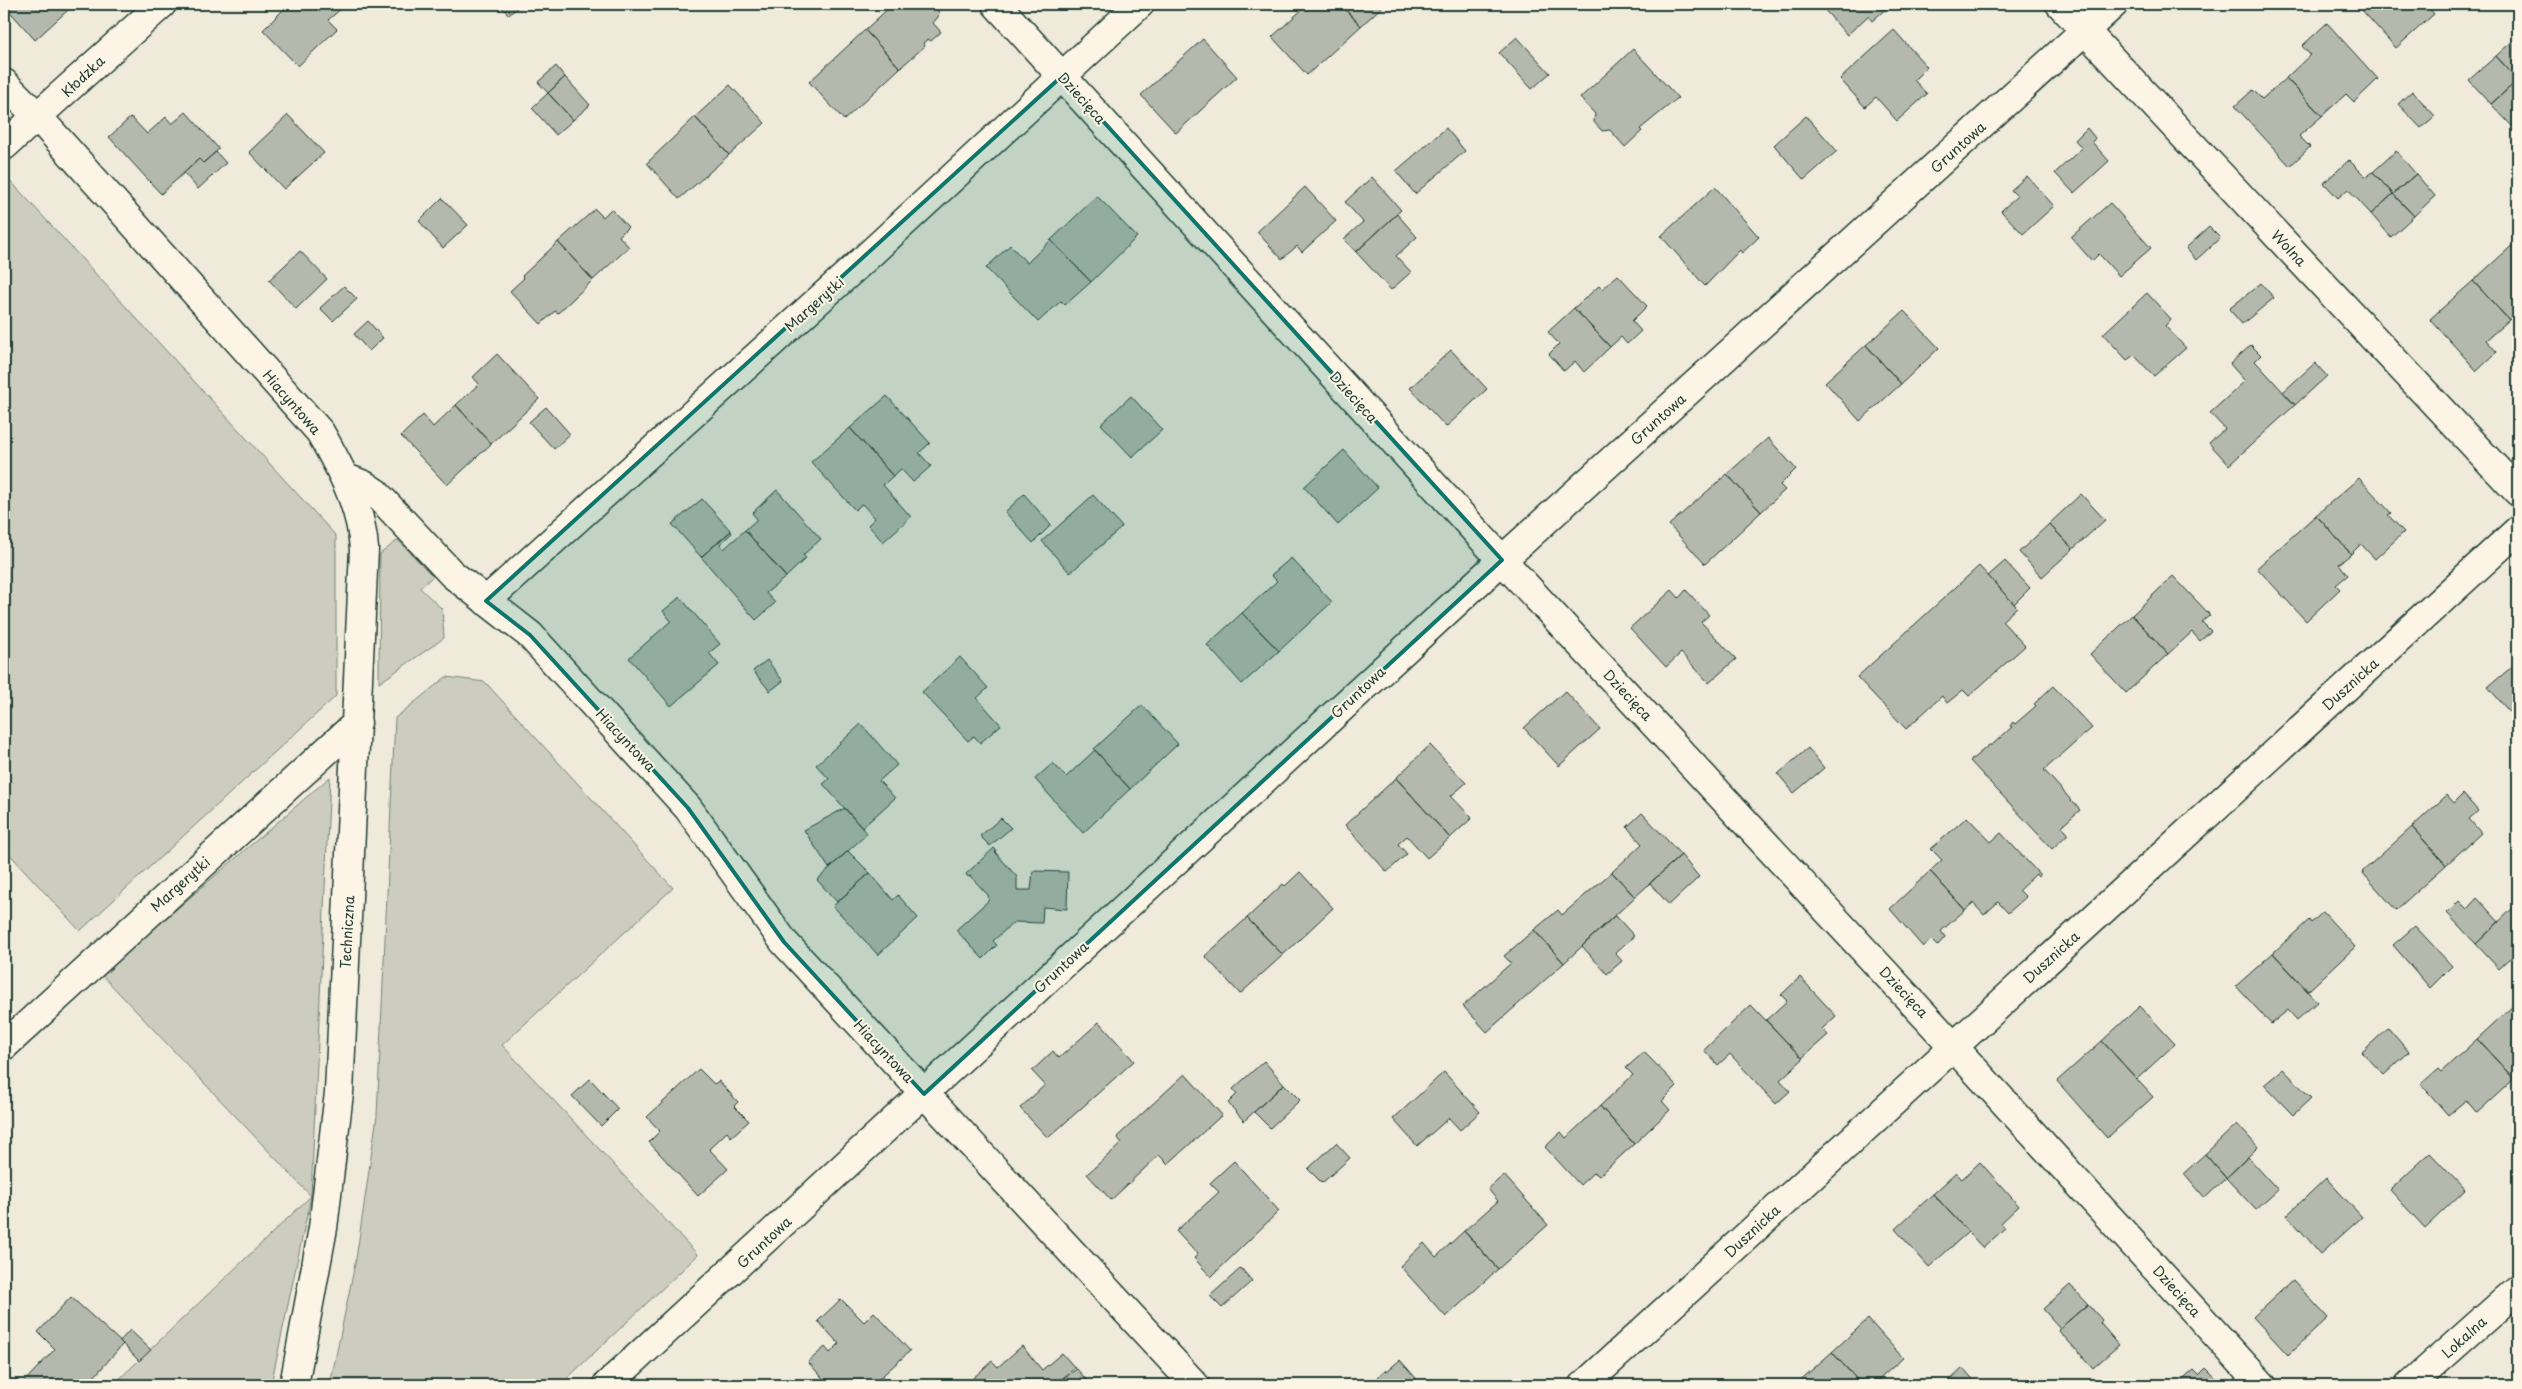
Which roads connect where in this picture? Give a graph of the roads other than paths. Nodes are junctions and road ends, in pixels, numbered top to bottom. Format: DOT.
graph roads {
  1 [pos="162,4"];
  2 [pos="996,4"];
  3 [pos="1140,4"];
  4 [pos="2060,4"];
  5 [pos="2114,4"];
  6 [pos="2085,31"];
  7 [pos="1062,76"];
  8 [pos="4,83"];
  9 [pos="38,117"];
  10 [pos="4,146"];
  11 [pos="346,478"];
  12 [pos="2518,492"];
  13 [pos="2518,530"];
  14 [pos="1502,560"];
  15 [pos="486,601"];
  16 [pos="357,722"];
  17 [pos="4,1046"];
  18 [pos="1953,1046"];
  19 [pos="924,1094"];
  20 [pos="2518,1289"];
  21 [pos="294,1385"];
  22 [pos="607,1385"];
  23 [pos="1195,1385"];
  24 [pos="1584,1385"];
  25 [pos="2262,1385"];
  26 [pos="2410,1385"];
  1 -- 9 [label="street, Kłodzka"];
  2 -- 7 [label="street, Dziecięca"];
  3 -- 7 [label="street, Margerytki"];
  4 -- 6 [label="street, Wolna"];
  5 -- 6 [label="street, Gruntowa"];
  6 -- 12 [label="street, Wolna"];
  6 -- 14 [label="street, Gruntowa"];
  7 -- 14 [label="street, Dziecięca"];
  7 -- 15 [label="street, Margerytki"];
  8 -- 9 [label="street, Hiacyntowa"];
  9 -- 10 [label="street, Kłodzka"];
  9 -- 11 [label="street, Hiacyntowa"];
  11 -- 15 [label="street, Hiacyntowa"];
  11 -- 16 [label="street, Techniczna"];
  13 -- 18 [label="street, Dusznicka"];
  14 -- 18 [label="street, Dziecięca"];
  14 -- 19 [label="street, Gruntowa"];
  15 -- 19 [label="street, Hiacyntowa"];
  16 -- 17 [label="street, Margerytki"];
  16 -- 21 [label="street, Techniczna"];
  18 -- 24 [label="street, Dusznicka"];
  18 -- 25 [label="street, Dziecięca"];
  19 -- 22 [label="street, Gruntowa"];
  19 -- 23 [label="street, Hiacyntowa"];
  20 -- 26 [label="street, Lokalna"];
}
